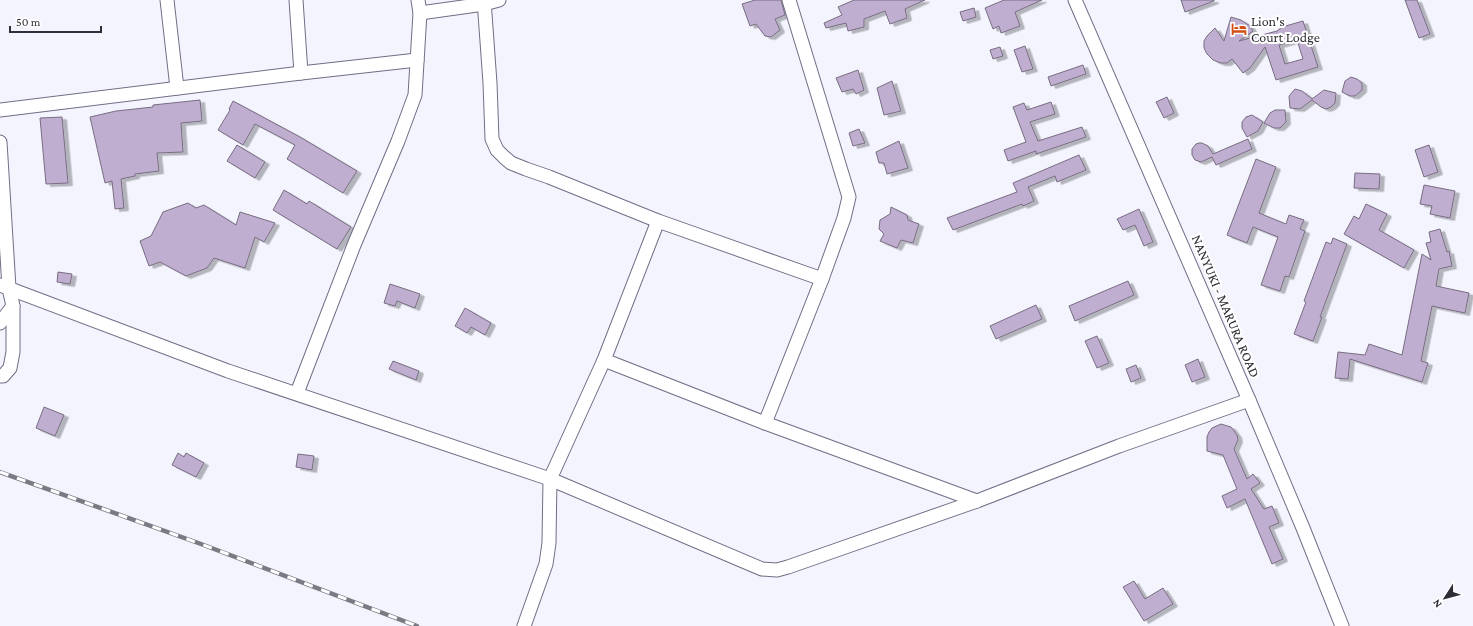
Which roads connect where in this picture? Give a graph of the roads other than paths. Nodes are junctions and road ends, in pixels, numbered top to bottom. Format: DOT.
graph roads {
  1 [pos="167,0"];
  2 [pos="296,0"];
  3 [pos="499,0"];
  4 [pos="789,0"];
  5 [pos="1075,0"];
  6 [pos="484,2"];
  7 [pos="419,6"];
  8 [pos="417,60"];
  9 [pos="301,73"];
  10 [pos="178,88"];
  11 [pos="0,110"];
  12 [pos="0,142"];
  13 [pos="658,221"];
  14 [pos="822,279"];
  15 [pos="4,286"];
  16 [pos="13,306"];
  17 [pos="0,323"];
  18 [pos="604,360"];
  19 [pos="0,376"];
  20 [pos="297,393"];
  21 [pos="1249,400"];
  22 [pos="765,423"];
  23 [pos="550,479"];
  24 [pos="977,501"];
  25 [pos="524,626"];
  26 [pos="1342,626"];
  1 -- 10 [label="street"];
  2 -- 9 [label="street"];
  3 -- 6 [label="street"];
  4 -- 14 [label="street"];
  5 -- 21 [label="street, NANYUKI - MARURA ROAD"];
  6 -- 7 [label="street"];
  6 -- 13 [label="street"];
  7 -- 8 [label="street"];
  8 -- 9 [label="street"];
  8 -- 20 [label="street"];
  9 -- 10 [label="street"];
  10 -- 11 [label="street"];
  12 -- 15 [label="street"];
  13 -- 14 [label="street"];
  13 -- 18 [label="street"];
  14 -- 22 [label="street"];
  15 -- 16 [label="street"];
  15 -- 20 [label="street"];
  16 -- 17 [label="street"];
  16 -- 19 [label="street"];
  18 -- 22 [label="street"];
  18 -- 23 [label="street"];
  20 -- 23 [label="street"];
  21 -- 24 [label="street"];
  21 -- 26 [label="street, NANYUKI - MARURA ROAD"];
  22 -- 24 [label="street"];
  23 -- 24 [label="street"];
  23 -- 25 [label="street"];
}
